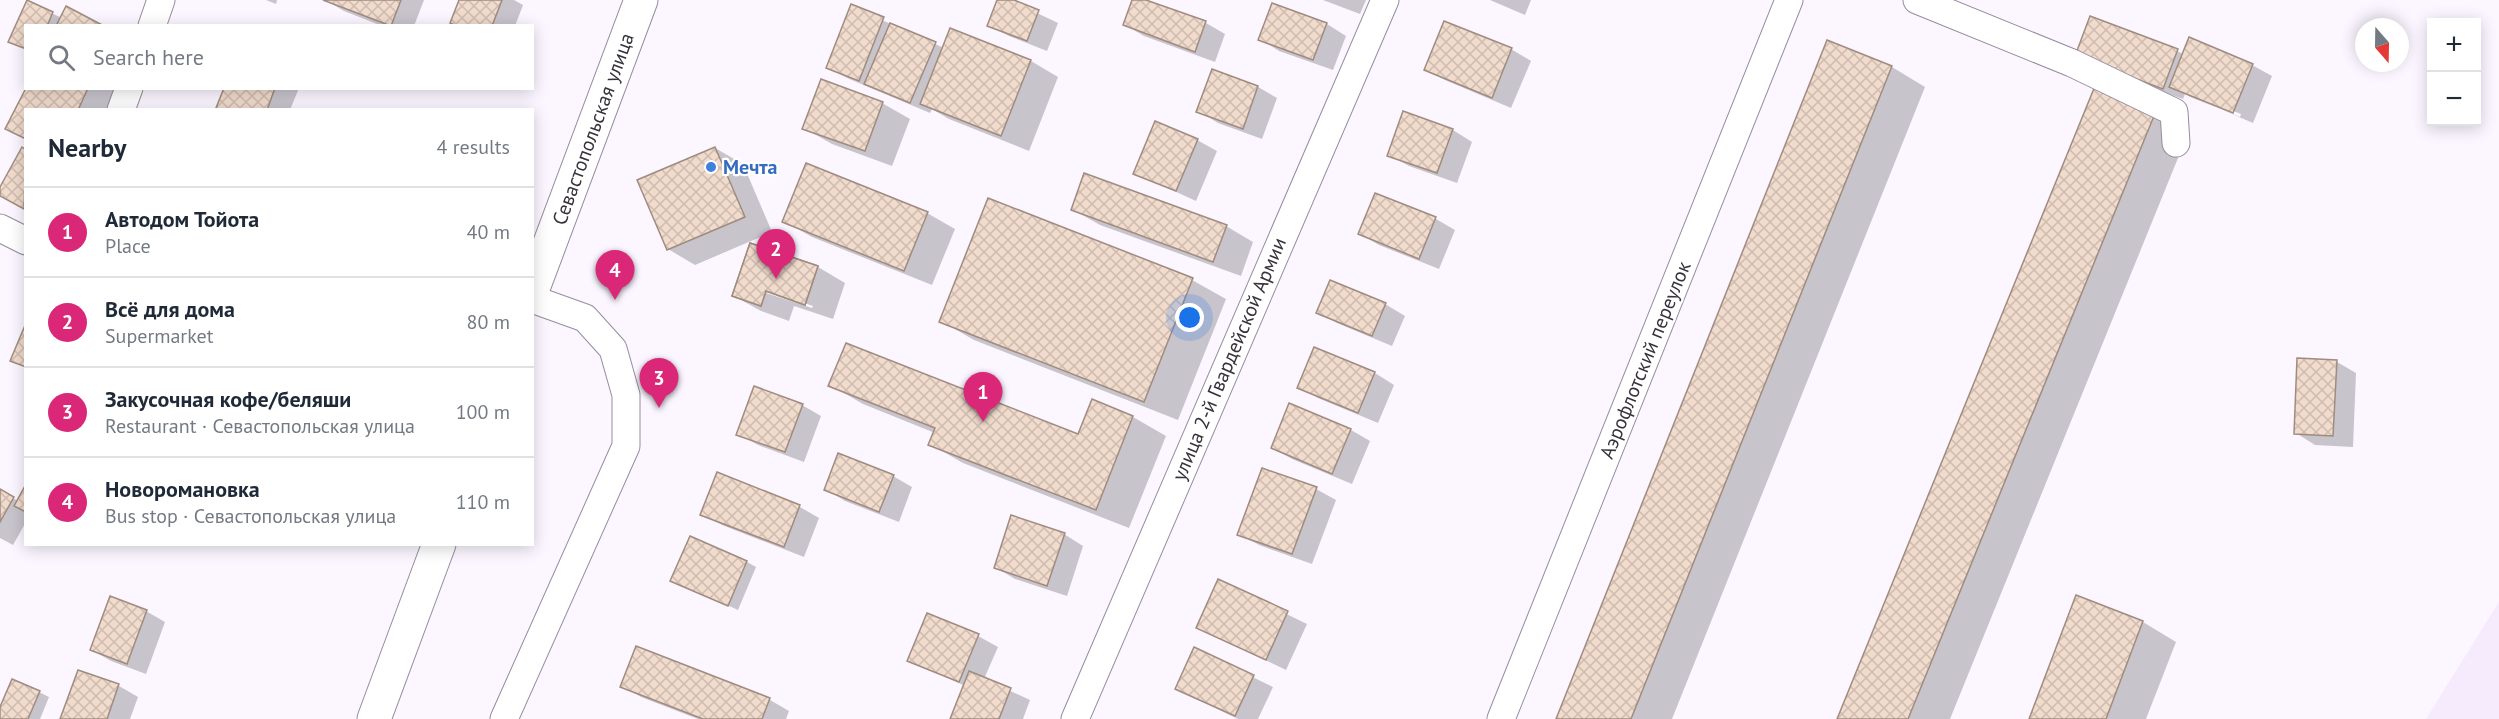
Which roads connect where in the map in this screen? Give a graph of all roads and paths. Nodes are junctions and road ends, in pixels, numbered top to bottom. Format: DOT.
graph roads {
  1 [pos="161,0"];
  2 [pos="641,0"];
  3 [pos="1385,0"];
  4 [pos="1789,0"];
  5 [pos="1917,0"];
  6 [pos="153,24"];
  7 [pos="128,90"];
  8 [pos="122,108"];
  9 [pos="2176,143"];
  10 [pos="0,228"];
  11 [pos="24,240"];
  12 [pos="534,286"];
  13 [pos="534,300"];
  14 [pos="438,546"];
  15 [pos="374,719"];
  16 [pos="504,719"];
  17 [pos="1075,719"];
  18 [pos="1501,719"];
  1 -- 6 [label="street"];
  2 -- 12 [label="main road, Севастопольская улица"];
  3 -- 17 [label="street, улица 2-й Гвардейской Армии"];
  4 -- 18 [label="street, Аэрофлотский переулок"];
  5 -- 9 [label="street"];
  7 -- 8 [label="street"];
  10 -- 11 [label="street"];
  13 -- 16 [label="street"];
  14 -- 15 [label="main road"];
}
